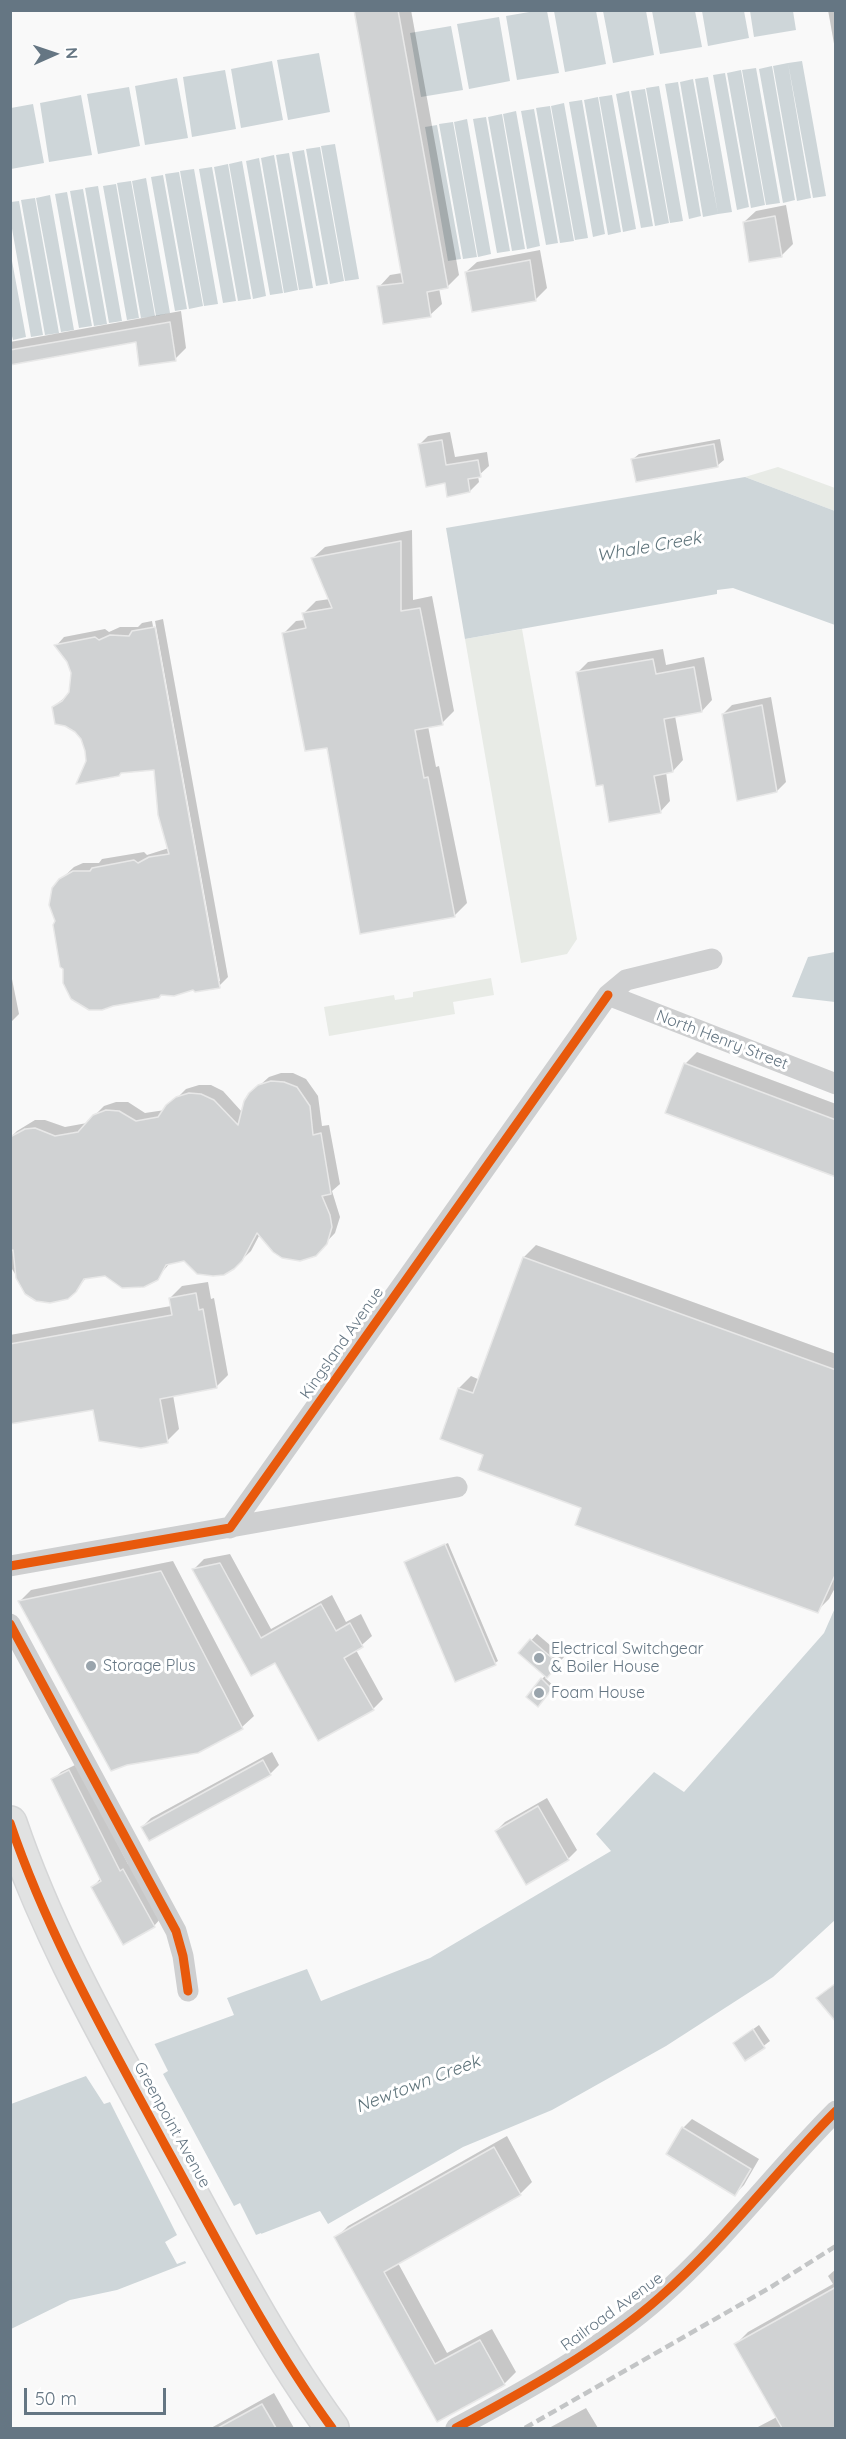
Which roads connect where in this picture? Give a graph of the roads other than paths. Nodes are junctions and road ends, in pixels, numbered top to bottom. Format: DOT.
graph roads {
  1 [pos="712,959"];
  2 [pos="608,995"];
  3 [pos="836,1084"];
  4 [pos="457,1488"];
  5 [pos="230,1528"];
  6 [pos="10,1566"];
  7 [pos="10,1624"];
  8 [pos="10,1823"];
  9 [pos="188,1992"];
  10 [pos="836,2111"];
  11 [pos="332,2428"];
  12 [pos="456,2428"];
  1 -- 2 [label="street, Kingsland Avenue"];
  2 -- 3 [label="street, North Henry Street"];
  2 -- 5 [label="street, Kingsland Avenue"];
  4 -- 5 [label="street"];
  5 -- 6 [label="street"];
  7 -- 9 [label="street"];
  8 -- 11 [label="main road, Greenpoint Avenue"];
  10 -- 12 [label="street, Railroad Avenue"];
}
